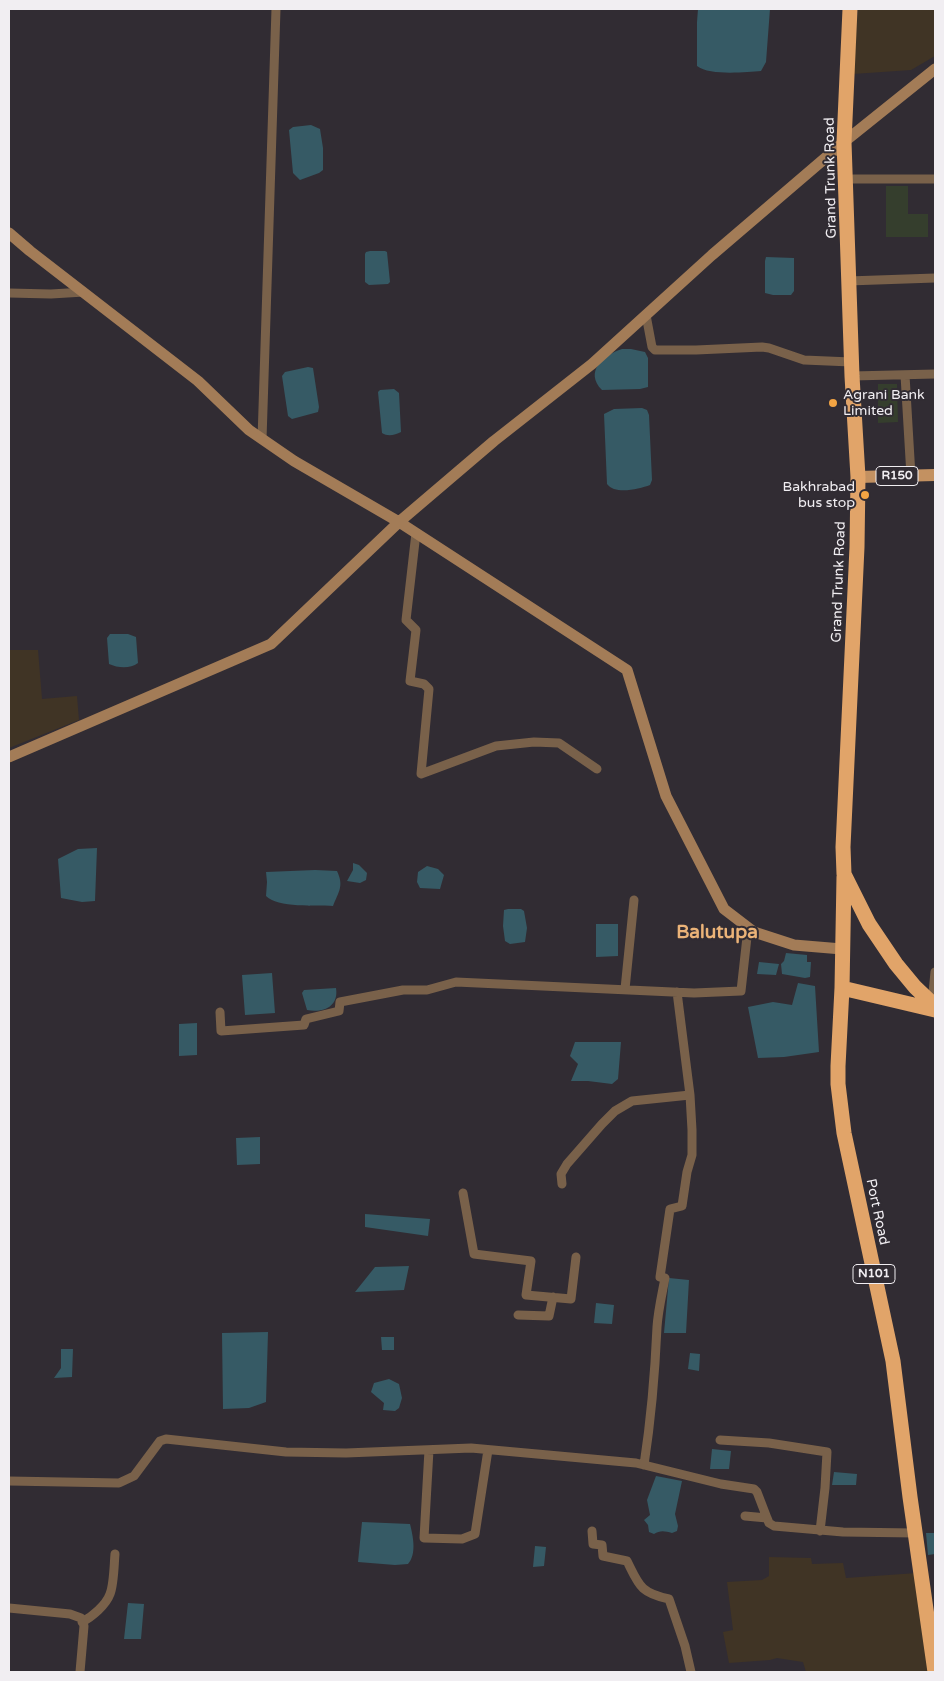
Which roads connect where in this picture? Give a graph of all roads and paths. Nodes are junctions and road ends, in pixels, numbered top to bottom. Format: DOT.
graph roads {
  1 [pos="276,9"];
  2 [pos="850,9"];
  3 [pos="935,69"];
  4 [pos="844,142"];
  5 [pos="935,178"];
  6 [pos="846,179"];
  7 [pos="9,233"];
  8 [pos="935,278"];
  9 [pos="848,281"];
  10 [pos="84,292"];
  11 [pos="9,293"];
  12 [pos="646,315"];
  13 [pos="851,369"];
  14 [pos="935,374"];
  15 [pos="906,375"];
  16 [pos="262,439"];
  17 [pos="935,475"];
  18 [pos="911,476"];
  19 [pos="858,477"];
  20 [pos="399,522"];
  21 [pos="416,533"];
  22 [pos="9,756"];
  23 [pos="597,769"];
  24 [pos="844,874"];
  25 [pos="634,900"];
  26 [pos="748,928"];
  27 [pos="842,949"];
  28 [pos="935,972"];
  29 [pos="842,988"];
  30 [pos="625,989"];
  31 [pos="677,992"];
  32 [pos="934,1006"];
  33 [pos="220,1012"];
  34 [pos="690,1095"];
  35 [pos="562,1184"];
  36 [pos="463,1193"];
  37 [pos="576,1257"];
  38 [pos="554,1297"];
  39 [pos="518,1315"];
  40 [pos="720,1440"];
  41 [pos="429,1450"];
  42 [pos="488,1450"];
  43 [pos="644,1465"];
  44 [pos="9,1481"];
  45 [pos="745,1516"];
  46 [pos="766,1518"];
  47 [pos="592,1530"];
  48 [pos="820,1531"];
  49 [pos="915,1533"];
  50 [pos="114,1554"];
  51 [pos="9,1608"];
  52 [pos="82,1622"];
  53 [pos="80,1672"];
  54 [pos="691,1672"];
  55 [pos="935,1672"];
  1 -- 16 [label="street"];
  2 -- 4 [label="highway, Grand Trunk Road"];
  3 -- 4 [label="main road"];
  4 -- 6 [label="highway, Grand Trunk Road"];
  4 -- 12 [label="main road"];
  5 -- 6 [label="street"];
  6 -- 9 [label="highway, Grand Trunk Road"];
  7 -- 10 [label="main road"];
  8 -- 9 [label="street"];
  9 -- 13 [label="highway, Grand Trunk Road"];
  10 -- 11 [label="street"];
  10 -- 16 [label="main road"];
  12 -- 13 [label="street"];
  12 -- 20 [label="main road"];
  13 -- 15 [label="street"];
  13 -- 19 [label="highway, Grand Trunk Road"];
  14 -- 15 [label="street"];
  15 -- 18 [label="street"];
  16 -- 20 [label="main road"];
  17 -- 18 [label="main road, R150"];
  18 -- 19 [label="main road, R150"];
  19 -- 24 [label="highway, Grand Trunk Road"];
  20 -- 21 [label="main road"];
  20 -- 22 [label="main road"];
  21 -- 23 [label="street"];
  21 -- 26 [label="main road"];
  24 -- 27 [label="highway, Port Road / N101"];
  24 -- 32 [label="highway, Grand Trunk Road"];
  25 -- 30 [label="street"];
  26 -- 27 [label="main road"];
  26 -- 31 [label="street"];
  27 -- 29 [label="highway, Port Road / N101"];
  28 -- 32 [label="street"];
  29 -- 32 [label="highway"];
  29 -- 49 [label="highway, Port Road / N101"];
  30 -- 31 [label="street"];
  30 -- 33 [label="street"];
  31 -- 34 [label="street"];
  34 -- 35 [label="street"];
  34 -- 43 [label="street"];
  36 -- 38 [label="street"];
  37 -- 38 [label="street"];
  38 -- 39 [label="street"];
  40 -- 48 [label="street"];
  41 -- 42 [label="street"];
  41 -- 42 [label="street"];
  41 -- 44 [label="street"];
  42 -- 43 [label="street"];
  43 -- 46 [label="street"];
  45 -- 46 [label="street"];
  46 -- 48 [label="street"];
  47 -- 54 [label="street"];
  48 -- 49 [label="street"];
  49 -- 55 [label="highway, Port Road / N101"];
  50 -- 52 [label="street"];
  51 -- 52 [label="street"];
  52 -- 53 [label="street"];
}
